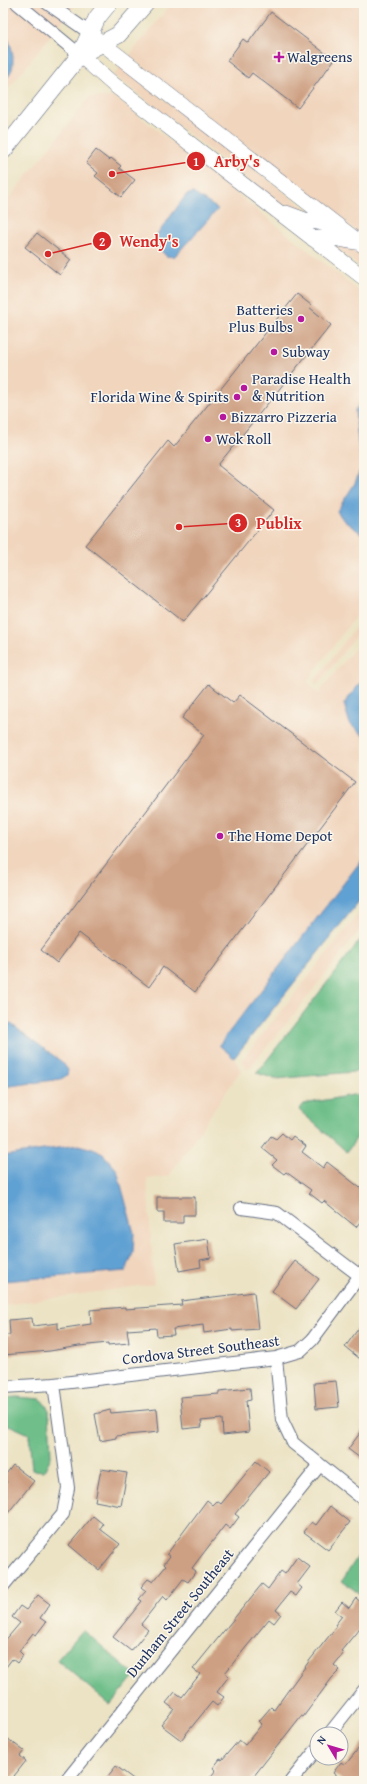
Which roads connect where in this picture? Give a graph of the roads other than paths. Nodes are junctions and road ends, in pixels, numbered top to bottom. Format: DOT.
graph roads {
  1 [pos="17,3"];
  2 [pos="47,3"];
  3 [pos="109,3"];
  4 [pos="146,3"];
  5 [pos="90,33"];
  6 [pos="102,44"];
  7 [pos="80,55"];
  8 [pos="3,151"];
  9 [pos="275,210"];
  10 [pos="338,226"];
  11 [pos="313,239"];
  12 [pos="362,244"];
  13 [pos="364,278"];
  14 [pos="241,1208"];
  15 [pos="363,1275"];
  16 [pos="276,1358"];
  17 [pos="54,1384"];
  18 [pos="3,1387"];
  19 [pos="319,1466"];
  20 [pos="364,1500"];
  21 [pos="3,1586"];
  22 [pos="364,1690"];
  23 [pos="335,1726"];
  24 [pos="309,1758"];
  25 [pos="66,1781"];
  26 [pos="291,1781"];
  1 -- 7 [label="street"];
  2 -- 5 [label="street"];
  3 -- 5 [label="main road"];
  4 -- 6 [label="main road"];
  5 -- 6 [label="street"];
  5 -- 7 [label="main road"];
  6 -- 7 [label="main road"];
  6 -- 10 [label="street"];
  7 -- 8 [label="main road"];
  7 -- 9 [label="street"];
  9 -- 10 [label="street"];
  9 -- 11 [label="street"];
  10 -- 12 [label="street"];
  11 -- 12 [label="street"];
  11 -- 13 [label="street"];
  14 -- 15 [label="street"];
  15 -- 16 [label="street, Cordova Street Southeast"];
  16 -- 17 [label="street, Cordova Street Southeast"];
  16 -- 19 [label="street"];
  17 -- 18 [label="street, Cordova Street Southeast"];
  17 -- 21 [label="street"];
  19 -- 20 [label="street"];
  19 -- 25 [label="street, Dunham Street Southeast"];
  22 -- 23 [label="street"];
  24 -- 26 [label="street"];
}
